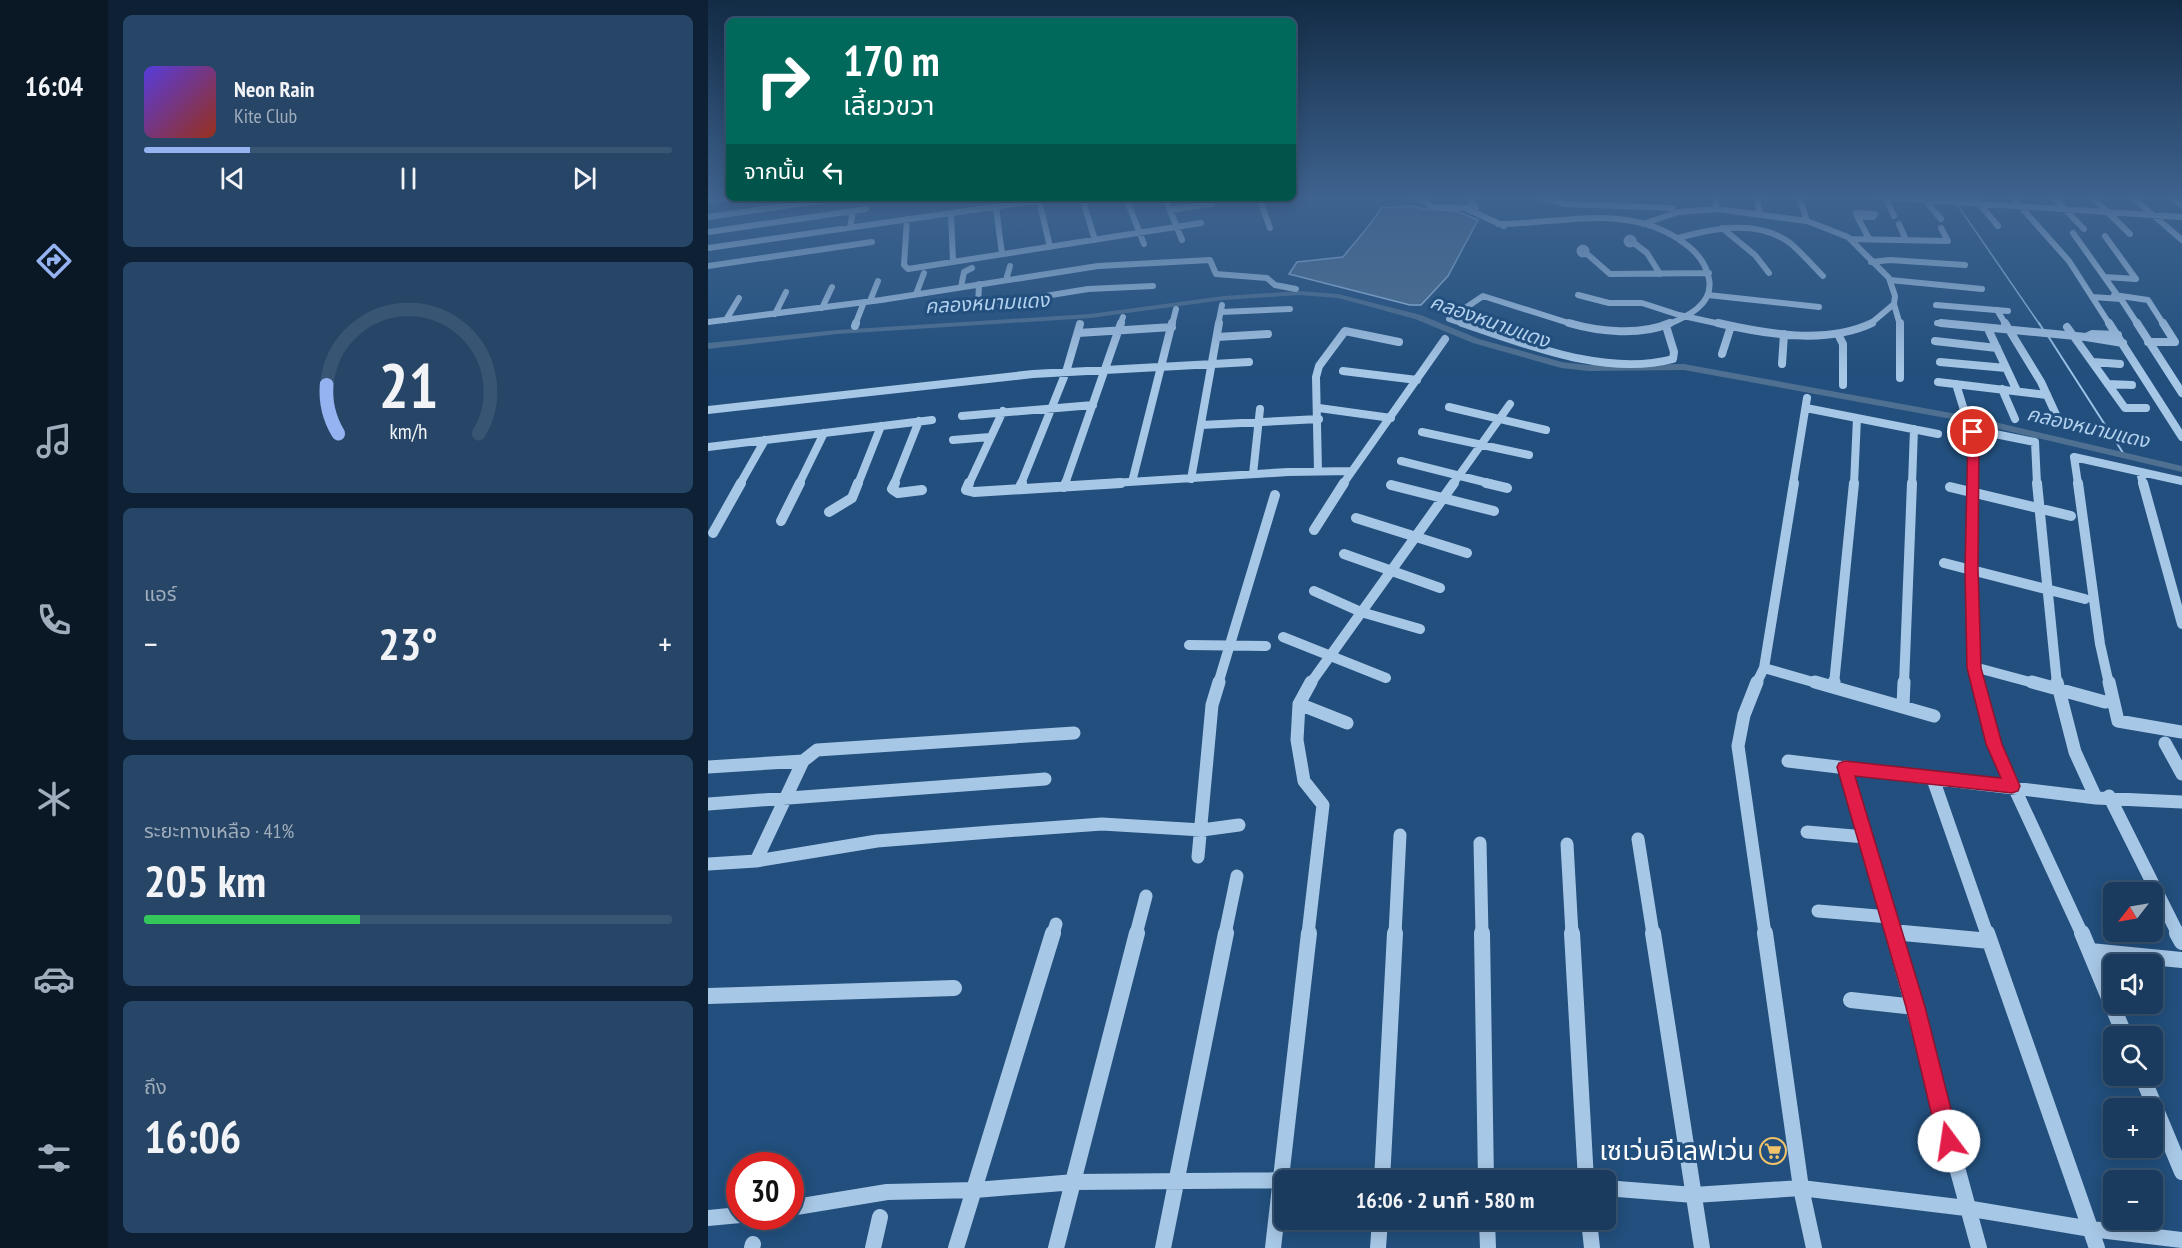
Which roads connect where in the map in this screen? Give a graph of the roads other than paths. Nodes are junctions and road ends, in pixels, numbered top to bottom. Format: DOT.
graph roads {
  1 [pos="782,255"];
  2 [pos="905,255"];
  3 [pos="953,255"];
  4 [pos="994,255"];
  5 [pos="1588,255"];
  6 [pos="1648,255"];
  7 [pos="1701,255"];
  8 [pos="1755,255"];
  9 [pos="1800,255"];
  10 [pos="1866,255"];
  11 [pos="2064,255"];
  12 [pos="2089,255"];
  13 [pos="2119,255"];
  14 [pos="1871,261"];
  15 [pos="953,262"];
  16 [pos="1965,265"];
  17 [pos="708,266"];
  18 [pos="1010,266"];
  19 [pos="972,268"];
  20 [pos="924,273"];
  21 [pos="1709,273"];
  22 [pos="1769,273"];
  23 [pos="1660,274"];
  24 [pos="1823,276"];
  25 [pos="2105,277"];
  26 [pos="1006,280"];
  27 [pos="1890,280"];
  28 [pos="878,281"];
  29 [pos="979,284"];
  30 [pos="1153,286"];
  31 [pos="832,287"];
  32 [pos="962,287"];
  33 [pos="1296,289"];
  34 [pos="1982,289"];
  35 [pos="786,292"];
  36 [pos="916,294"];
  37 [pos="1578,295"];
  38 [pos="1708,295"];
  39 [pos="2092,295"];
  40 [pos="2119,297"];
  41 [pos="739,298"];
  42 [pos="867,302"];
  43 [pos="1894,304"];
  44 [pos="1936,305"];
  45 [pos="1820,307"];
  46 [pos="822,308"];
  47 [pos="1176,309"];
  48 [pos="1290,309"];
  49 [pos="1997,310"];
  50 [pos="2007,311"];
  51 [pos="775,314"];
  52 [pos="1123,317"];
  53 [pos="1688,317"];
  54 [pos="726,320"];
  55 [pos="708,322"];
  56 [pos="1937,323"];
  57 [pos="1080,324"];
  58 [pos="855,326"];
  59 [pos="1666,326"];
  60 [pos="1731,326"];
  61 [pos="1172,327"];
  62 [pos="2067,327"];
  63 [pos="1988,329"];
  64 [pos="1119,330"];
  65 [pos="2010,331"];
  66 [pos="1078,333"];
  67 [pos="1268,334"];
  68 [pos="1785,334"];
  69 [pos="1838,334"];
  70 [pos="2118,335"];
  71 [pos="2074,336"];
  72 [pos="1217,337"];
  73 [pos="2086,337"];
  74 [pos="1445,339"];
  75 [pos="1935,341"];
  76 [pos="1399,342"];
  77 [pos="2148,342"];
  78 [pos="2123,343"];
  79 [pos="1997,348"];
  80 [pos="1722,354"];
  81 [pos="1249,362"];
  82 [pos="1940,362"];
  83 [pos="2093,362"];
  84 [pos="1212,364"];
  85 [pos="1782,364"];
  86 [pos="2120,364"];
  87 [pos="1162,366"];
  88 [pos="2006,369"];
  89 [pos="1105,370"];
  90 [pos="1343,371"];
  91 [pos="1066,372"];
  92 [pos="1900,378"];
  93 [pos="1417,380"];
  94 [pos="1938,382"];
  95 [pos="1956,384"];
  96 [pos="2108,384"];
  97 [pos="2132,385"];
  98 [pos="1844,386"];
  99 [pos="2002,389"];
  100 [pos="2017,391"];
  101 [pos="2182,393"];
  102 [pos="2047,395"];
  103 [pos="1510,404"];
  104 [pos="1093,405"];
  105 [pos="1449,406"];
  106 [pos="1052,407"];
  107 [pos="1319,408"];
  108 [pos="2146,408"];
  109 [pos="1260,409"];
  110 [pos="708,410"];
  111 [pos="1964,410"];
  112 [pos="1003,411"];
  113 [pos="962,416"];
  114 [pos="1500,417"];
  115 [pos="1391,418"];
  116 [pos="1857,418"];
  117 [pos="1319,419"];
  118 [pos="2015,419"];
  119 [pos="2058,419"];
  120 [pos="932,420"];
  121 [pos="919,421"];
  122 [pos="1258,422"];
  123 [pos="1201,425"];
  124 [pos="881,426"];
  125 [pos="1914,429"];
  126 [pos="1546,430"];
  127 [pos="1422,432"];
  128 [pos="824,433"];
  129 [pos="1938,434"];
  130 [pos="990,436"];
  131 [pos="2182,437"];
  132 [pos="765,440"];
  133 [pos="953,440"];
  134 [pos="1481,444"];
  135 [pos="708,447"];
  136 [pos="1529,455"];
  137 [pos="1401,460"];
  138 [pos="1318,471"];
  139 [pos="1351,471"];
  140 [pos="2140,472"];
  141 [pos="1253,474"];
  142 [pos="1458,476"];
  143 [pos="1191,479"];
  144 [pos="1132,482"];
  145 [pos="2182,482"];
  146 [pos="1391,485"];
  147 [pos="1064,487"];
  148 [pos="1950,487"];
  149 [pos="1507,488"];
  150 [pos="1019,489"];
  151 [pos="922,490"];
  152 [pos="1971,493"];
  153 [pos="1275,495"];
  154 [pos="1444,496"];
  155 [pos="2038,508"];
  156 [pos="1494,511"];
  157 [pos="829,512"];
  158 [pos="2071,516"];
  159 [pos="1356,518"];
  160 [pos="782,521"];
  161 [pos="1314,530"];
  162 [pos="713,533"];
  163 [pos="1415,537"];
  164 [pos="1467,553"];
  165 [pos="1344,554"];
  166 [pos="1944,563"];
  167 [pos="1971,570"];
  168 [pos="1390,571"];
  169 [pos="1440,588"];
  170 [pos="2047,590"];
  171 [pos="1314,591"];
  172 [pos="2085,599"];
  173 [pos="1361,612"];
  174 [pos="2182,624"];
  175 [pos="1420,629"];
  176 [pos="1283,637"];
  177 [pos="1189,645"];
  178 [pos="1227,645"];
  179 [pos="1266,646"];
  180 [pos="1330,655"];
  181 [pos="1764,668"];
  182 [pos="1974,668"];
  183 [pos="1386,678"];
  184 [pos="1834,687"];
  185 [pos="2058,690"];
  186 [pos="2105,702"];
  187 [pos="1299,704"];
  188 [pos="1903,706"];
  189 [pos="1934,716"];
  190 [pos="1347,723"];
  191 [pos="2182,732"];
  192 [pos="1074,733"];
  193 [pos="2165,743"];
  194 [pos="802,761"];
  195 [pos="1788,761"];
  196 [pos="708,767"];
  197 [pos="1845,767"];
  198 [pos="2182,774"];
  199 [pos="1045,779"];
  200 [pos="1933,779"];
  201 [pos="2012,786"];
  202 [pos="2103,797"];
  203 [pos="787,799"];
  204 [pos="2182,802"];
  205 [pos="708,804"];
  206 [pos="1239,825"];
  207 [pos="1202,830"];
  208 [pos="1807,832"];
  209 [pos="1400,835"];
  210 [pos="1865,837"];
  211 [pos="1638,839"];
  212 [pos="1480,843"];
  213 [pos="1567,844"];
  214 [pos="1198,857"];
  215 [pos="756,861"];
  216 [pos="708,864"];
  217 [pos="1237,876"];
  218 [pos="1146,896"];
  219 [pos="1818,911"];
  220 [pos="1056,924"];
  221 [pos="1891,924"];
  222 [pos="1990,941"];
  223 [pos="2182,942"];
  224 [pos="2090,951"];
  225 [pos="2182,960"];
  226 [pos="954,988"];
  227 [pos="708,996"];
  228 [pos="1851,1000"];
  229 [pos="1915,1007"];
  230 [pos="2122,1026"];
  231 [pos="2146,1086"];
  232 [pos="1284,1170"];
  233 [pos="1383,1170"];
  234 [pos="1486,1170"];
  235 [pos="1585,1170"];
  236 [pos="2182,1173"];
  237 [pos="1274,1180"];
  238 [pos="1075,1182"];
  239 [pos="1176,1182"];
  240 [pos="1801,1188"];
  241 [pos="1616,1189"];
  242 [pos="975,1190"];
  243 [pos="1694,1195"];
  244 [pos="804,1206"];
  245 [pos="1966,1208"];
  246 [pos="726,1216"];
  247 [pos="880,1217"];
  248 [pos="708,1218"];
  249 [pos="2091,1229"];
  250 [pos="1276,1230"];
  251 [pos="1379,1230"];
  252 [pos="1487,1230"];
  253 [pos="1590,1230"];
  254 [pos="2182,1240"];
  255 [pos="873,1248"];
  256 [pos="956,1248"];
  257 [pos="1056,1248"];
  258 [pos="1163,1248"];
  259 [pos="1273,1248"];
  260 [pos="1378,1248"];
  261 [pos="1488,1248"];
  262 [pos="1592,1248"];
  263 [pos="1702,1248"];
  264 [pos="1814,1248"];
  265 [pos="1978,1248"];
  266 [pos="2097,1248"];
  1 -- 17 [label="street"];
  2 -- 15 [label="street"];
  3 -- 15 [label="street"];
  4 -- 15 [label="street"];
  5 -- 23 [label="street"];
  6 -- 23 [label="street"];
  7 -- 21 [label="street"];
  8 -- 22 [label="street"];
  9 -- 24 [label="street"];
  10 -- 14 [label="street"];
  11 -- 39 [label="street"];
  12 -- 25 [label="street"];
  13 -- 25 [label="street"];
  14 -- 16 [label="street"];
  14 -- 27 [label="street"];
  18 -- 26 [label="street"];
  19 -- 32 [label="street"];
  20 -- 36 [label="street"];
  21 -- 23 [label="street"];
  21 -- 38 [label="street"];
  25 -- 40 [label="street"];
  26 -- 29 [label="street"];
  26 -- 33 [label="street"];
  27 -- 34 [label="street"];
  27 -- 43 [label="street"];
  28 -- 42 [label="street"];
  29 -- 30 [label="street"];
  29 -- 32 [label="street"];
  31 -- 46 [label="street"];
  32 -- 36 [label="street"];
  35 -- 51 [label="street"];
  36 -- 42 [label="street"];
  37 -- 53 [label="street"];
  38 -- 45 [label="street"];
  38 -- 53 [label="street"];
  39 -- 40 [label="street"];
  39 -- 70 [label="street"];
  40 -- 77 [label="street"];
  40 -- 77 [label="street"];
  41 -- 54 [label="street"];
  42 -- 46 [label="street"];
  42 -- 58 [label="street"];
  43 -- 69 [label="street"];
  43 -- 92 [label="street"];
  44 -- 49 [label="street"];
  46 -- 51 [label="street"];
  47 -- 61 [label="street"];
  48 -- 72 [label="street"];
  49 -- 50 [label="street"];
  49 -- 65 [label="street"];
  51 -- 54 [label="street"];
  52 -- 64 [label="street"];
  53 -- 59 [label="street"];
  53 -- 60 [label="street"];
  54 -- 55 [label="street"];
  56 -- 63 [label="street"];
  57 -- 66 [label="street"];
  59 -- 59 [label="street"];
  60 -- 68 [label="street"];
  60 -- 80 [label="street"];
  61 -- 64 [label="street"];
  61 -- 87 [label="street"];
  62 -- 71 [label="street"];
  63 -- 65 [label="street"];
  63 -- 79 [label="street"];
  64 -- 66 [label="street"];
  64 -- 89 [label="street"];
  65 -- 71 [label="street"];
  65 -- 102 [label="street"];
  66 -- 91 [label="street"];
  67 -- 72 [label="street"];
  68 -- 69 [label="street"];
  68 -- 85 [label="street"];
  69 -- 98 [label="street"];
  70 -- 73 [label="street"];
  70 -- 78 [label="street"];
  71 -- 73 [label="street"];
  71 -- 83 [label="street"];
  72 -- 84 [label="street"];
  73 -- 78 [label="street"];
  74 -- 93 [label="street"];
  75 -- 79 [label="street"];
  76 -- 107 [label="street"];
  77 -- 101 [label="street"];
  78 -- 131 [label="street"];
  79 -- 88 [label="street"];
  81 -- 84 [label="street"];
  82 -- 88 [label="street"];
  83 -- 86 [label="street"];
  83 -- 96 [label="street"];
  84 -- 87 [label="street"];
  84 -- 123 [label="street"];
  87 -- 89 [label="street"];
  87 -- 144 [label="street"];
  88 -- 100 [label="street"];
  89 -- 91 [label="street"];
  89 -- 104 [label="street"];
  90 -- 93 [label="street"];
  91 -- 106 [label="street"];
  91 -- 110 [label="street"];
  93 -- 115 [label="street"];
  94 -- 95 [label="street"];
  95 -- 99 [label="street"];
  95 -- 111 [label="street"];
  96 -- 97 [label="street"];
  96 -- 108 [label="street"];
  99 -- 100 [label="street"];
  99 -- 118 [label="street"];
  100 -- 102 [label="street"];
  102 -- 119 [label="street"];
  103 -- 114 [label="street"];
  104 -- 106 [label="street"];
  104 -- 147 [label="street"];
  105 -- 114 [label="street"];
  106 -- 112 [label="street"];
  106 -- 150 [label="street"];
  107 -- 115 [label="street"];
  107 -- 117 [label="street"];
  109 -- 122 [label="street"];
  112 -- 113 [label="street"];
  112 -- 130 [label="street"];
  114 -- 126 [label="street"];
  114 -- 134 [label="street"];
  115 -- 139 [label="street"];
  116 -- 125 [label="street"];
  116 -- 181 [label="street"];
  116 -- 184 [label="street"];
  117 -- 122 [label="street"];
  117 -- 138 [label="street"];
  120 -- 121 [label="street"];
  121 -- 124 [label="street"];
  121 -- 151 [label="street"];
  122 -- 123 [label="street"];
  122 -- 141 [label="street"];
  123 -- 143 [label="street"];
  124 -- 128 [label="street"];
  124 -- 157 [label="street"];
  125 -- 129 [label="street"];
  125 -- 188 [label="street"];
  127 -- 134 [label="street"];
  128 -- 132 [label="street"];
  128 -- 160 [label="street"];
  130 -- 133 [label="street"];
  130 -- 150 [label="street"];
  132 -- 135 [label="street"];
  132 -- 162 [label="street"];
  134 -- 136 [label="street"];
  134 -- 142 [label="street"];
  137 -- 142 [label="street"];
  138 -- 139 [label="street"];
  138 -- 141 [label="street"];
  139 -- 161 [label="street"];
  140 -- 145 [label="street"];
  140 -- 174 [label="street"];
  140 -- 191 [label="street"];
  141 -- 143 [label="street"];
  142 -- 149 [label="street"];
  142 -- 154 [label="street"];
  143 -- 144 [label="street"];
  144 -- 147 [label="street"];
  146 -- 154 [label="street"];
  147 -- 150 [label="street"];
  148 -- 152 [label="street"];
  152 -- 155 [label="street"];
  152 -- 155 [label="street"];
  152 -- 167 [label="street"];
  153 -- 178 [label="street"];
  154 -- 156 [label="street"];
  154 -- 163 [label="street"];
  155 -- 158 [label="street"];
  155 -- 170 [label="street"];
  159 -- 163 [label="street"];
  163 -- 164 [label="street"];
  163 -- 168 [label="street"];
  165 -- 168 [label="street"];
  166 -- 167 [label="street"];
  167 -- 170 [label="street"];
  167 -- 182 [label="street"];
  168 -- 169 [label="street"];
  168 -- 173 [label="street"];
  170 -- 172 [label="street"];
  170 -- 185 [label="street"];
  171 -- 173 [label="street"];
  173 -- 175 [label="street"];
  173 -- 180 [label="street"];
  176 -- 180 [label="street"];
  177 -- 178 [label="street"];
  178 -- 179 [label="street"];
  178 -- 207 [label="street"];
  180 -- 183 [label="street"];
  180 -- 187 [label="street"];
  181 -- 184 [label="street"];
  181 -- 240 [label="street"];
  182 -- 185 [label="street"];
  182 -- 201 [label="street"];
  184 -- 188 [label="street"];
  185 -- 186 [label="street"];
  185 -- 202 [label="street"];
  187 -- 190 [label="street"];
  187 -- 232 [label="street"];
  188 -- 189 [label="street"];
  192 -- 194 [label="street"];
  193 -- 198 [label="street"];
  194 -- 196 [label="street"];
  194 -- 203 [label="street"];
  195 -- 197 [label="street"];
  197 -- 200 [label="street"];
  197 -- 210 [label="street"];
  199 -- 203 [label="street"];
  200 -- 201 [label="street"];
  200 -- 222 [label="street"];
  201 -- 202 [label="street"];
  201 -- 224 [label="street"];
  202 -- 204 [label="street"];
  202 -- 223 [label="street"];
  203 -- 205 [label="street"];
  203 -- 215 [label="street"];
  206 -- 207 [label="street"];
  207 -- 214 [label="street"];
  207 -- 215 [label="street"];
  208 -- 210 [label="street"];
  209 -- 233 [label="street"];
  210 -- 221 [label="street"];
  211 -- 243 [label="street"];
  212 -- 234 [label="street"];
  213 -- 235 [label="street"];
  215 -- 216 [label="street"];
  217 -- 239 [label="street"];
  218 -- 238 [label="street"];
  219 -- 221 [label="street"];
  220 -- 242 [label="street"];
  221 -- 222 [label="street"];
  221 -- 229 [label="street"];
  222 -- 249 [label="street"];
  224 -- 225 [label="street"];
  224 -- 230 [label="street"];
  226 -- 227 [label="street"];
  228 -- 229 [label="street"];
  229 -- 245 [label="street"];
  231 -- 236 [label="street"];
  237 -- 239 [label="street"];
  238 -- 239 [label="street"];
  238 -- 242 [label="street"];
  238 -- 257 [label="street"];
  239 -- 258 [label="street"];
  240 -- 243 [label="street"];
  240 -- 245 [label="street"];
  240 -- 264 [label="street"];
  241 -- 243 [label="street"];
  242 -- 244 [label="street"];
  242 -- 256 [label="street"];
  243 -- 263 [label="street"];
  245 -- 249 [label="street"];
  245 -- 265 [label="street"];
  246 -- 248 [label="street"];
  247 -- 255 [label="street"];
  249 -- 254 [label="street"];
  249 -- 266 [label="street"];
  250 -- 259 [label="street"];
  251 -- 260 [label="street"];
  252 -- 261 [label="street"];
  253 -- 262 [label="street"];
}
